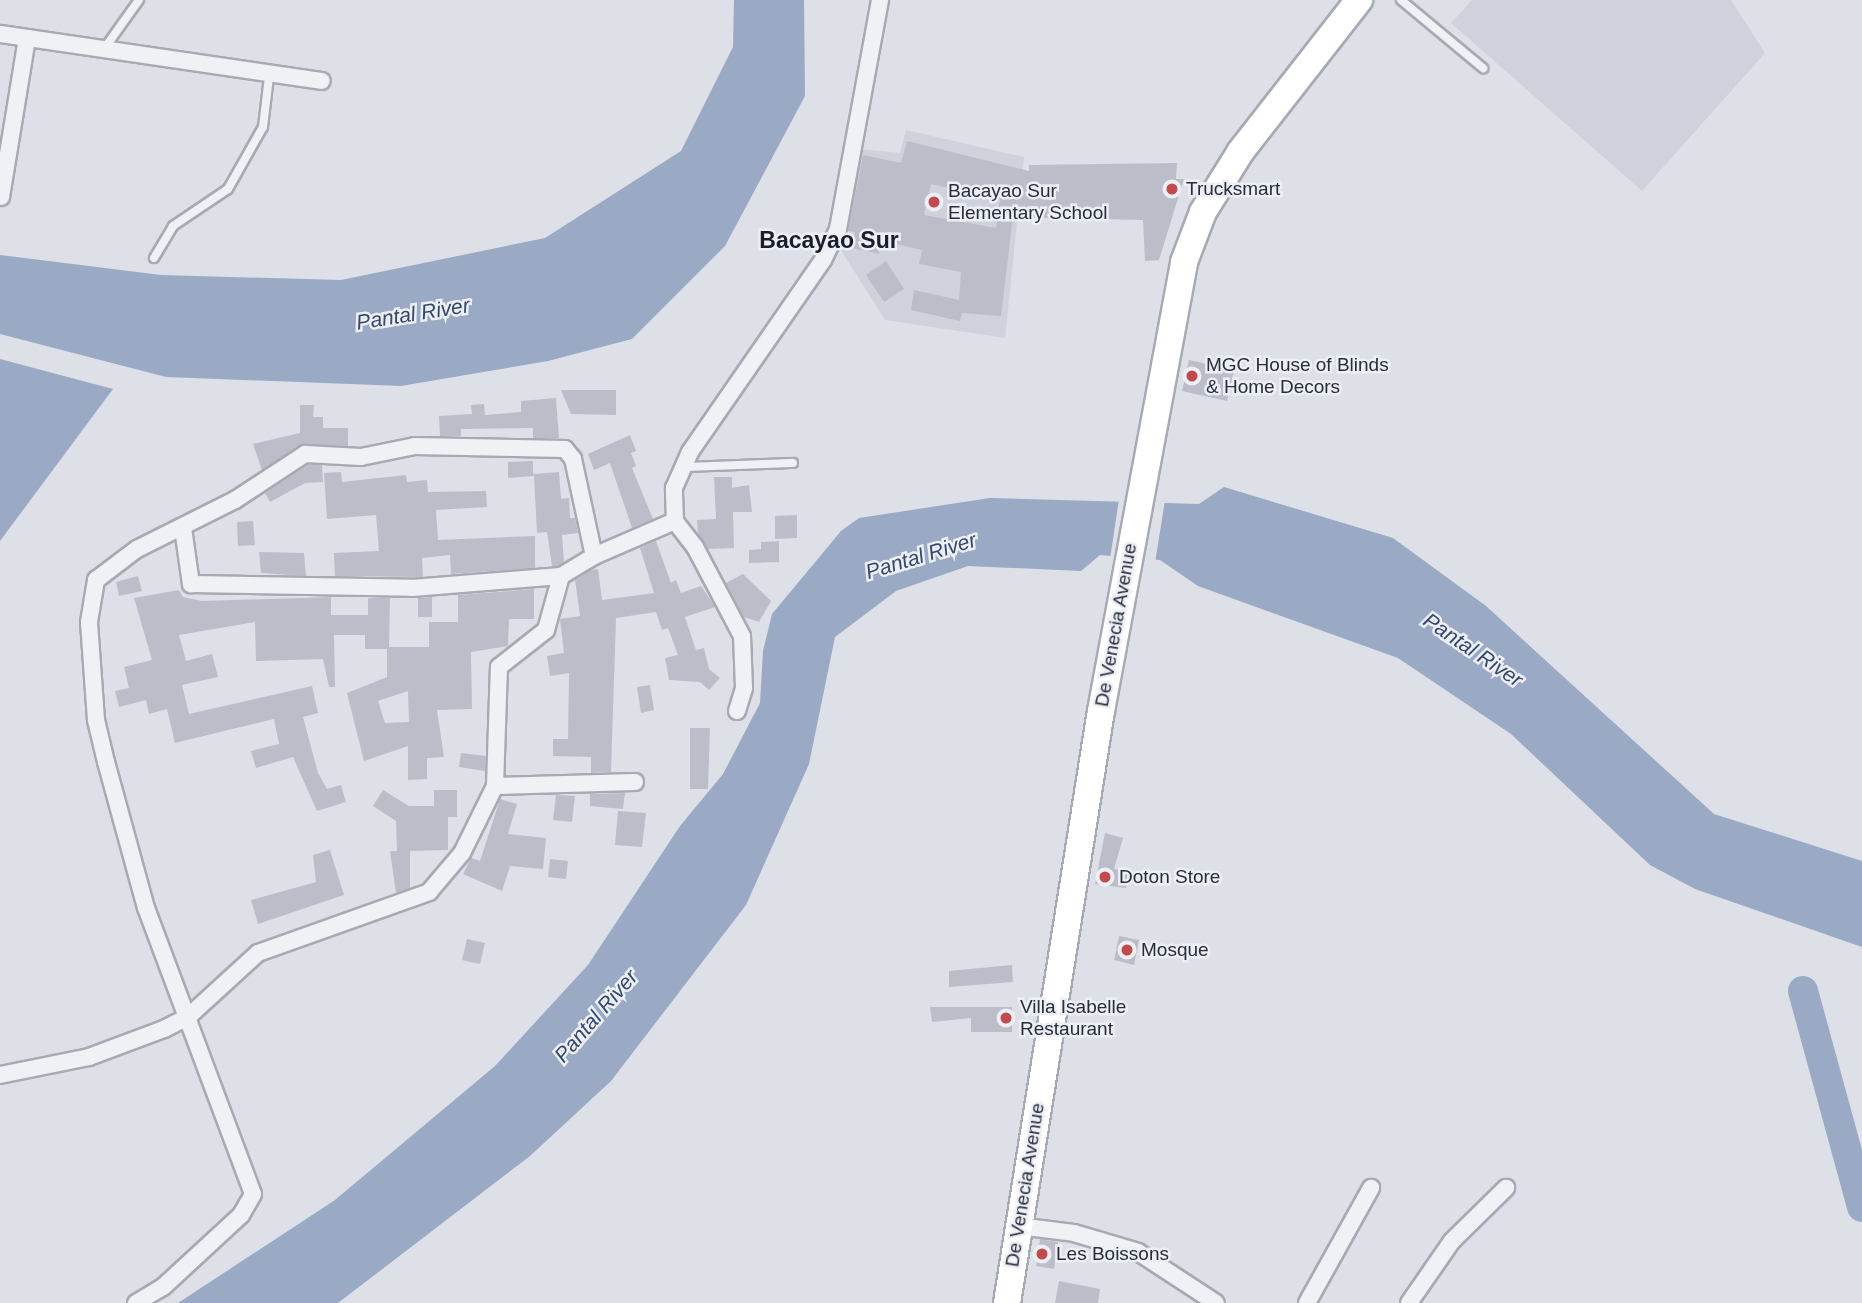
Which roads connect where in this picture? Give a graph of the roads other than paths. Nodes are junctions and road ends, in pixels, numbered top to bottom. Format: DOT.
graph roads {
  1 [pos="139,0"];
  2 [pos="880,0"];
  3 [pos="1359,0"];
  4 [pos="1401,0"];
  5 [pos="0,34"];
  6 [pos="27,38"];
  7 [pos="103,50"];
  8 [pos="1483,68"];
  9 [pos="269,77"];
  10 [pos="322,81"];
  11 [pos="1,197"];
  12 [pos="155,258"];
  13 [pos="793,463"];
  14 [pos="682,467"];
  15 [pos="675,521"];
  16 [pos="183,528"];
  17 [pos="594,556"];
  18 [pos="561,576"];
  19 [pos="737,711"];
  20 [pos="635,782"];
  21 [pos="495,786"];
  22 [pos="189,1016"];
  23 [pos="0,1075"];
  24 [pos="1371,1188"];
  25 [pos="1506,1188"];
  26 [pos="1018,1226"];
  27 [pos="136,1303"];
  28 [pos="1007,1303"];
  29 [pos="1216,1303"];
  30 [pos="1307,1303"];
  31 [pos="1409,1303"];
  1 -- 7 [label="lane"];
  2 -- 14 [label="street"];
  3 -- 26 [label="highway, De Venecia Avenue"];
  4 -- 8 [label="lane"];
  5 -- 6 [label="street"];
  6 -- 7 [label="street"];
  6 -- 11 [label="street"];
  7 -- 9 [label="street"];
  9 -- 10 [label="street"];
  9 -- 12 [label="lane"];
  13 -- 14 [label="lane"];
  14 -- 15 [label="street"];
  15 -- 17 [label="street"];
  15 -- 19 [label="street"];
  16 -- 17 [label="street"];
  16 -- 18 [label="street"];
  16 -- 22 [label="street"];
  17 -- 18 [label="street"];
  18 -- 21 [label="street"];
  20 -- 21 [label="street"];
  21 -- 22 [label="street"];
  22 -- 23 [label="street"];
  22 -- 27 [label="street"];
  24 -- 30 [label="street"];
  25 -- 31 [label="street"];
  26 -- 28 [label="highway, De Venecia Avenue"];
  26 -- 29 [label="street"];
}
